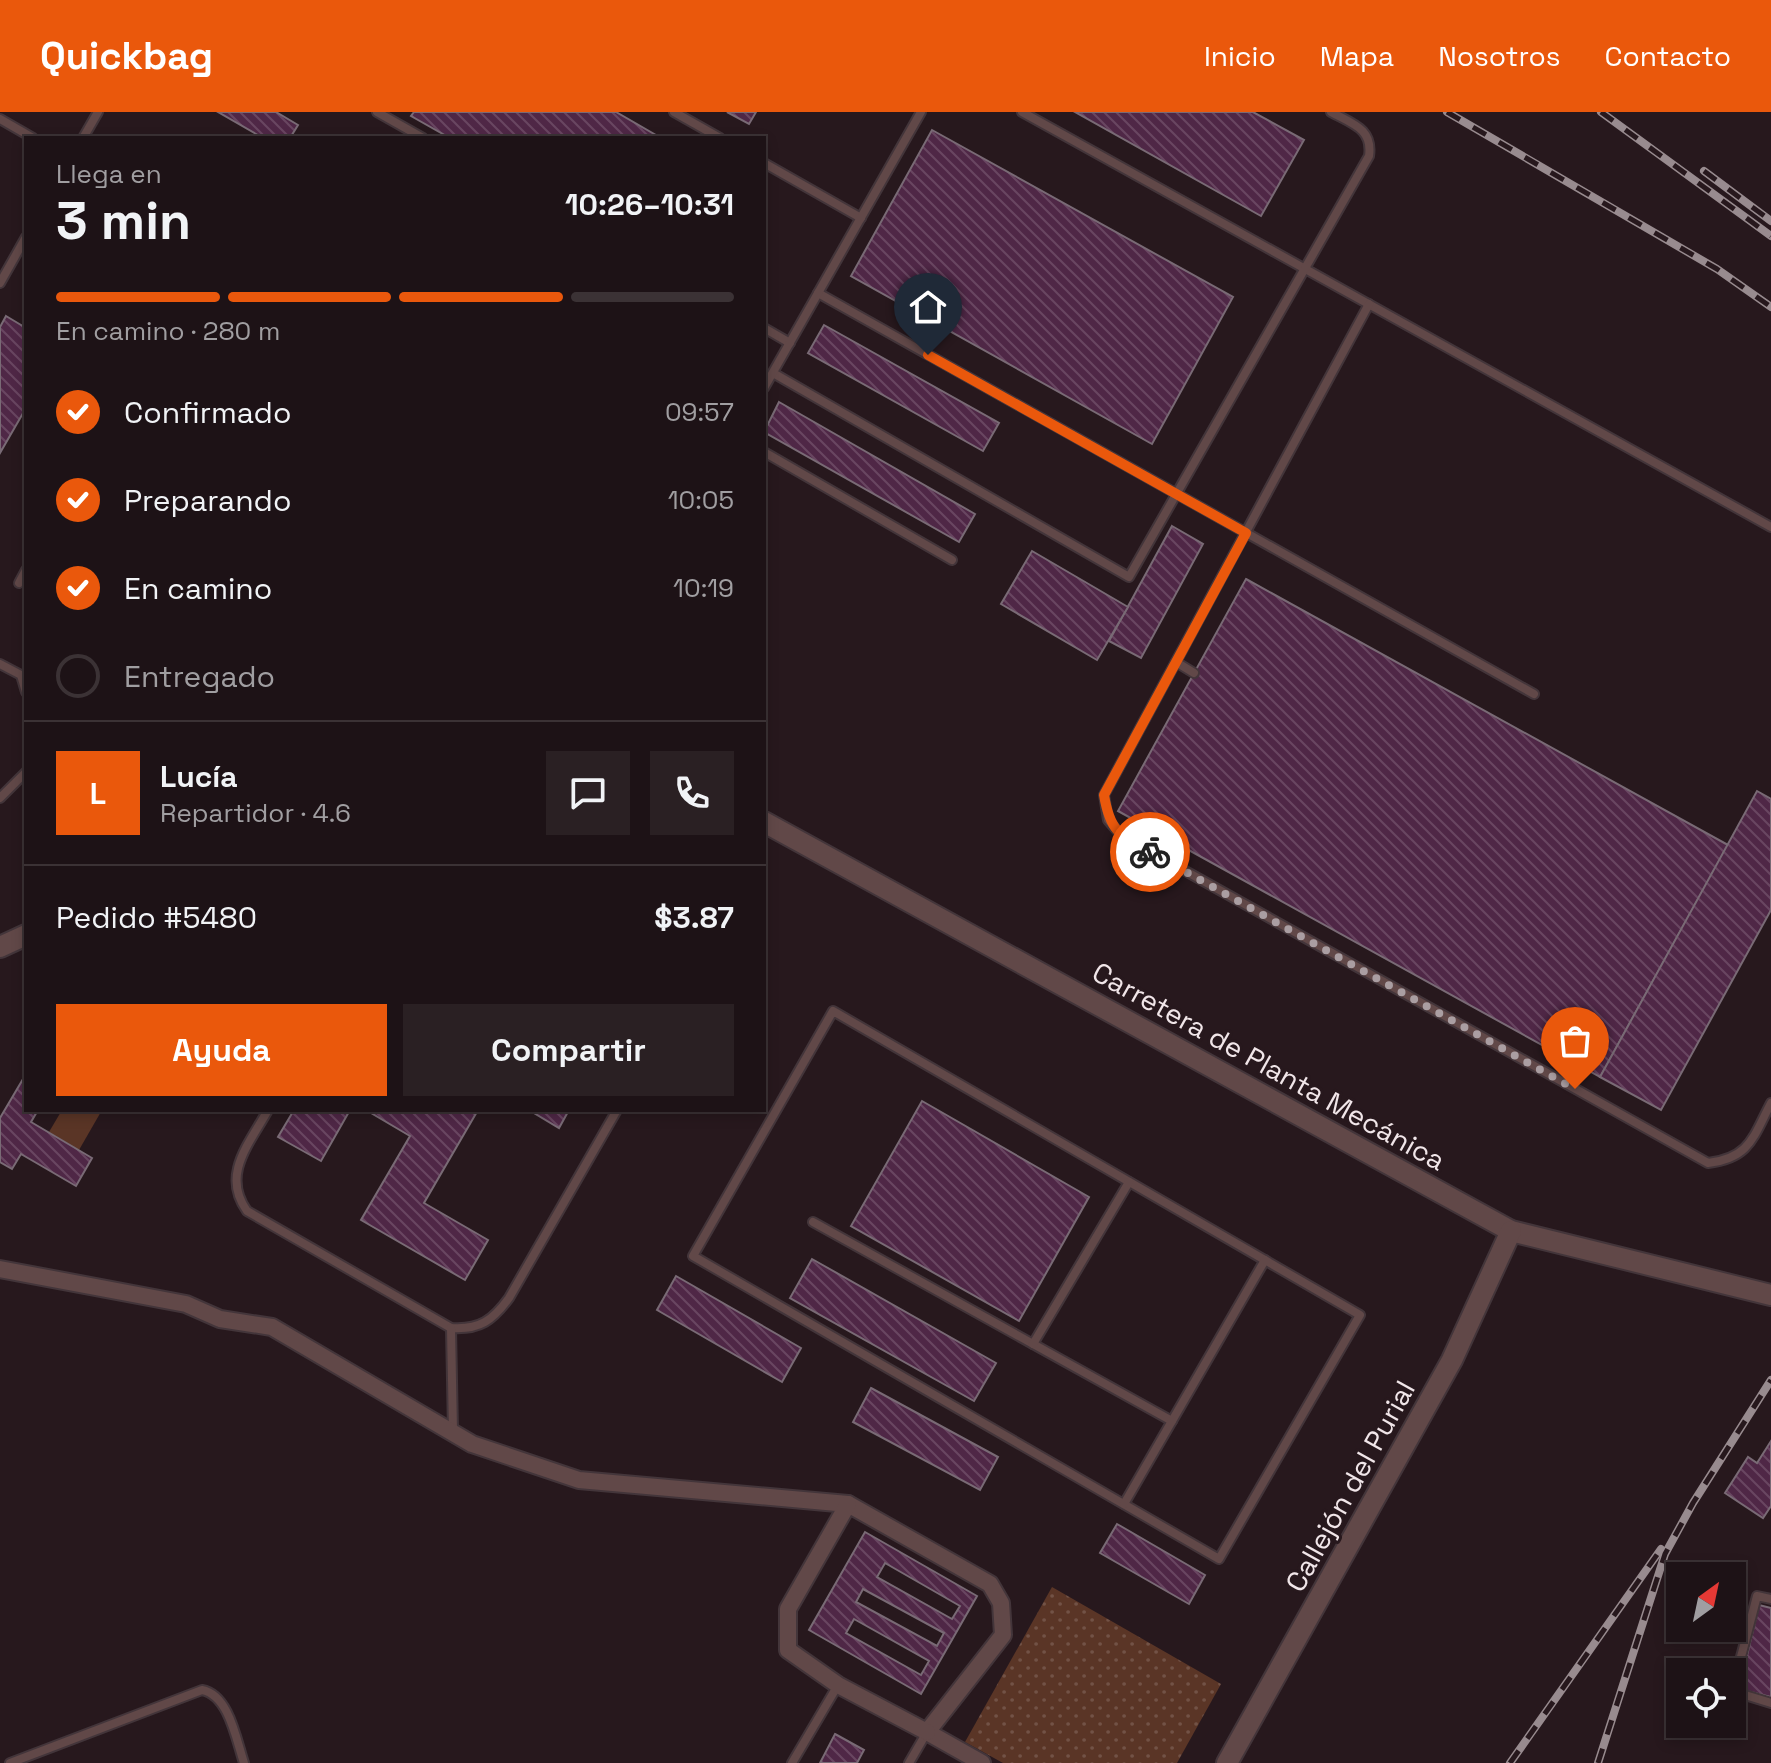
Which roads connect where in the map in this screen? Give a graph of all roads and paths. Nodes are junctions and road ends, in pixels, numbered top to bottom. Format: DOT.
graph roads {
  1 [pos="98,112"];
  2 [pos="377,112"];
  3 [pos="674,112"];
  4 [pos="921,112"];
  5 [pos="1022,112"];
  6 [pos="1331,112"];
  7 [pos="0,119"];
  8 [pos="30,136"];
  9 [pos="84,136"];
  10 [pos="419,136"];
  11 [pos="716,136"];
  12 [pos="766,164"];
  13 [pos="861,218"];
  14 [pos="24,241"];
  15 [pos="1305,269"];
  16 [pos="0,283"];
  17 [pos="818,293"];
  18 [pos="1369,304"];
  19 [pos="766,329"];
  20 [pos="790,343"];
  21 [pos="773,373"];
  22 [pos="766,385"];
  23 [pos="766,453"];
  24 [pos="1176,494"];
  25 [pos="1771,527"];
  26 [pos="1246,533"];
  27 [pos="952,560"];
  28 [pos="24,574"];
  29 [pos="19,583"];
  30 [pos="1176,662"];
  31 [pos="0,664"];
  32 [pos="1194,673"];
  33 [pos="24,685"];
  34 [pos="1534,694"];
  35 [pos="24,774"];
  36 [pos="0,798"];
  37 [pos="766,823"];
  38 [pos="24,936"];
  39 [pos="0,947"];
  40 [pos="1771,1103"];
  41 [pos="267,1112"];
  42 [pos="616,1112"];
  43 [pos="1129,1182"];
  44 [pos="813,1222"];
  45 [pos="1511,1231"];
  46 [pos="1265,1260"];
  47 [pos="0,1269"];
  48 [pos="1771,1295"];
  49 [pos="451,1328"];
  50 [pos="1033,1344"];
  51 [pos="1172,1421"];
  52 [pos="453,1433"];
  53 [pos="848,1504"];
  54 [pos="1124,1504"];
  55 [pos="1771,1599"];
  56 [pos="1741,1658"];
  57 [pos="838,1685"];
  58 [pos="1746,1695"];
  59 [pos="1771,1703"];
  60 [pos="927,1732"];
  61 [pos="10,1763"];
  62 [pos="244,1763"];
  63 [pos="792,1763"];
  64 [pos="909,1763"];
  65 [pos="982,1763"];
  66 [pos="1227,1763"];
  1 -- 9 [label="lane"];
  2 -- 10 [label="lane"];
  3 -- 11 [label="lane"];
  4 -- 13 [label="lane"];
  5 -- 15 [label="lane"];
  6 -- 15 [label="lane"];
  7 -- 8 [label="lane"];
  12 -- 13 [label="lane"];
  13 -- 17 [label="lane"];
  14 -- 16 [label="lane"];
  15 -- 18 [label="lane"];
  15 -- 24 [label="lane"];
  17 -- 20 [label="lane"];
  17 -- 24 [label="lane"];
  18 -- 25 [label="lane"];
  18 -- 26 [label="lane"];
  19 -- 20 [label="lane"];
  20 -- 21 [label="lane"];
  21 -- 22 [label="lane"];
  21 -- 24 [label="lane"];
  23 -- 27 [label="lane"];
  24 -- 26 [label="lane"];
  26 -- 30 [label="lane"];
  26 -- 34 [label="lane"];
  28 -- 29 [label="lane"];
  30 -- 32 [label="lane"];
  30 -- 40 [label="lane"];
  31 -- 33 [label="lane"];
  35 -- 36 [label="lane"];
  37 -- 45 [label="street, Carretera de Planta Mecánica"];
  38 -- 39 [label="street"];
  41 -- 49 [label="lane"];
  42 -- 49 [label="lane"];
  43 -- 46 [label="lane"];
  43 -- 50 [label="lane"];
  43 -- 54 [label="lane"];
  44 -- 50 [label="lane"];
  45 -- 48 [label="street, Carretera de Planta Mecánica"];
  45 -- 66 [label="street, Callejón del Purial"];
  46 -- 51 [label="lane"];
  46 -- 54 [label="lane"];
  47 -- 52 [label="street"];
  49 -- 52 [label="lane"];
  50 -- 51 [label="lane"];
  51 -- 54 [label="lane"];
  52 -- 53 [label="street"];
  53 -- 57 [label="street"];
  53 -- 60 [label="street"];
  55 -- 56 [label="lane"];
  57 -- 60 [label="street"];
  57 -- 63 [label="lane"];
  58 -- 59 [label="lane"];
  60 -- 64 [label="lane"];
  60 -- 65 [label="street"];
  61 -- 62 [label="lane"];
}
